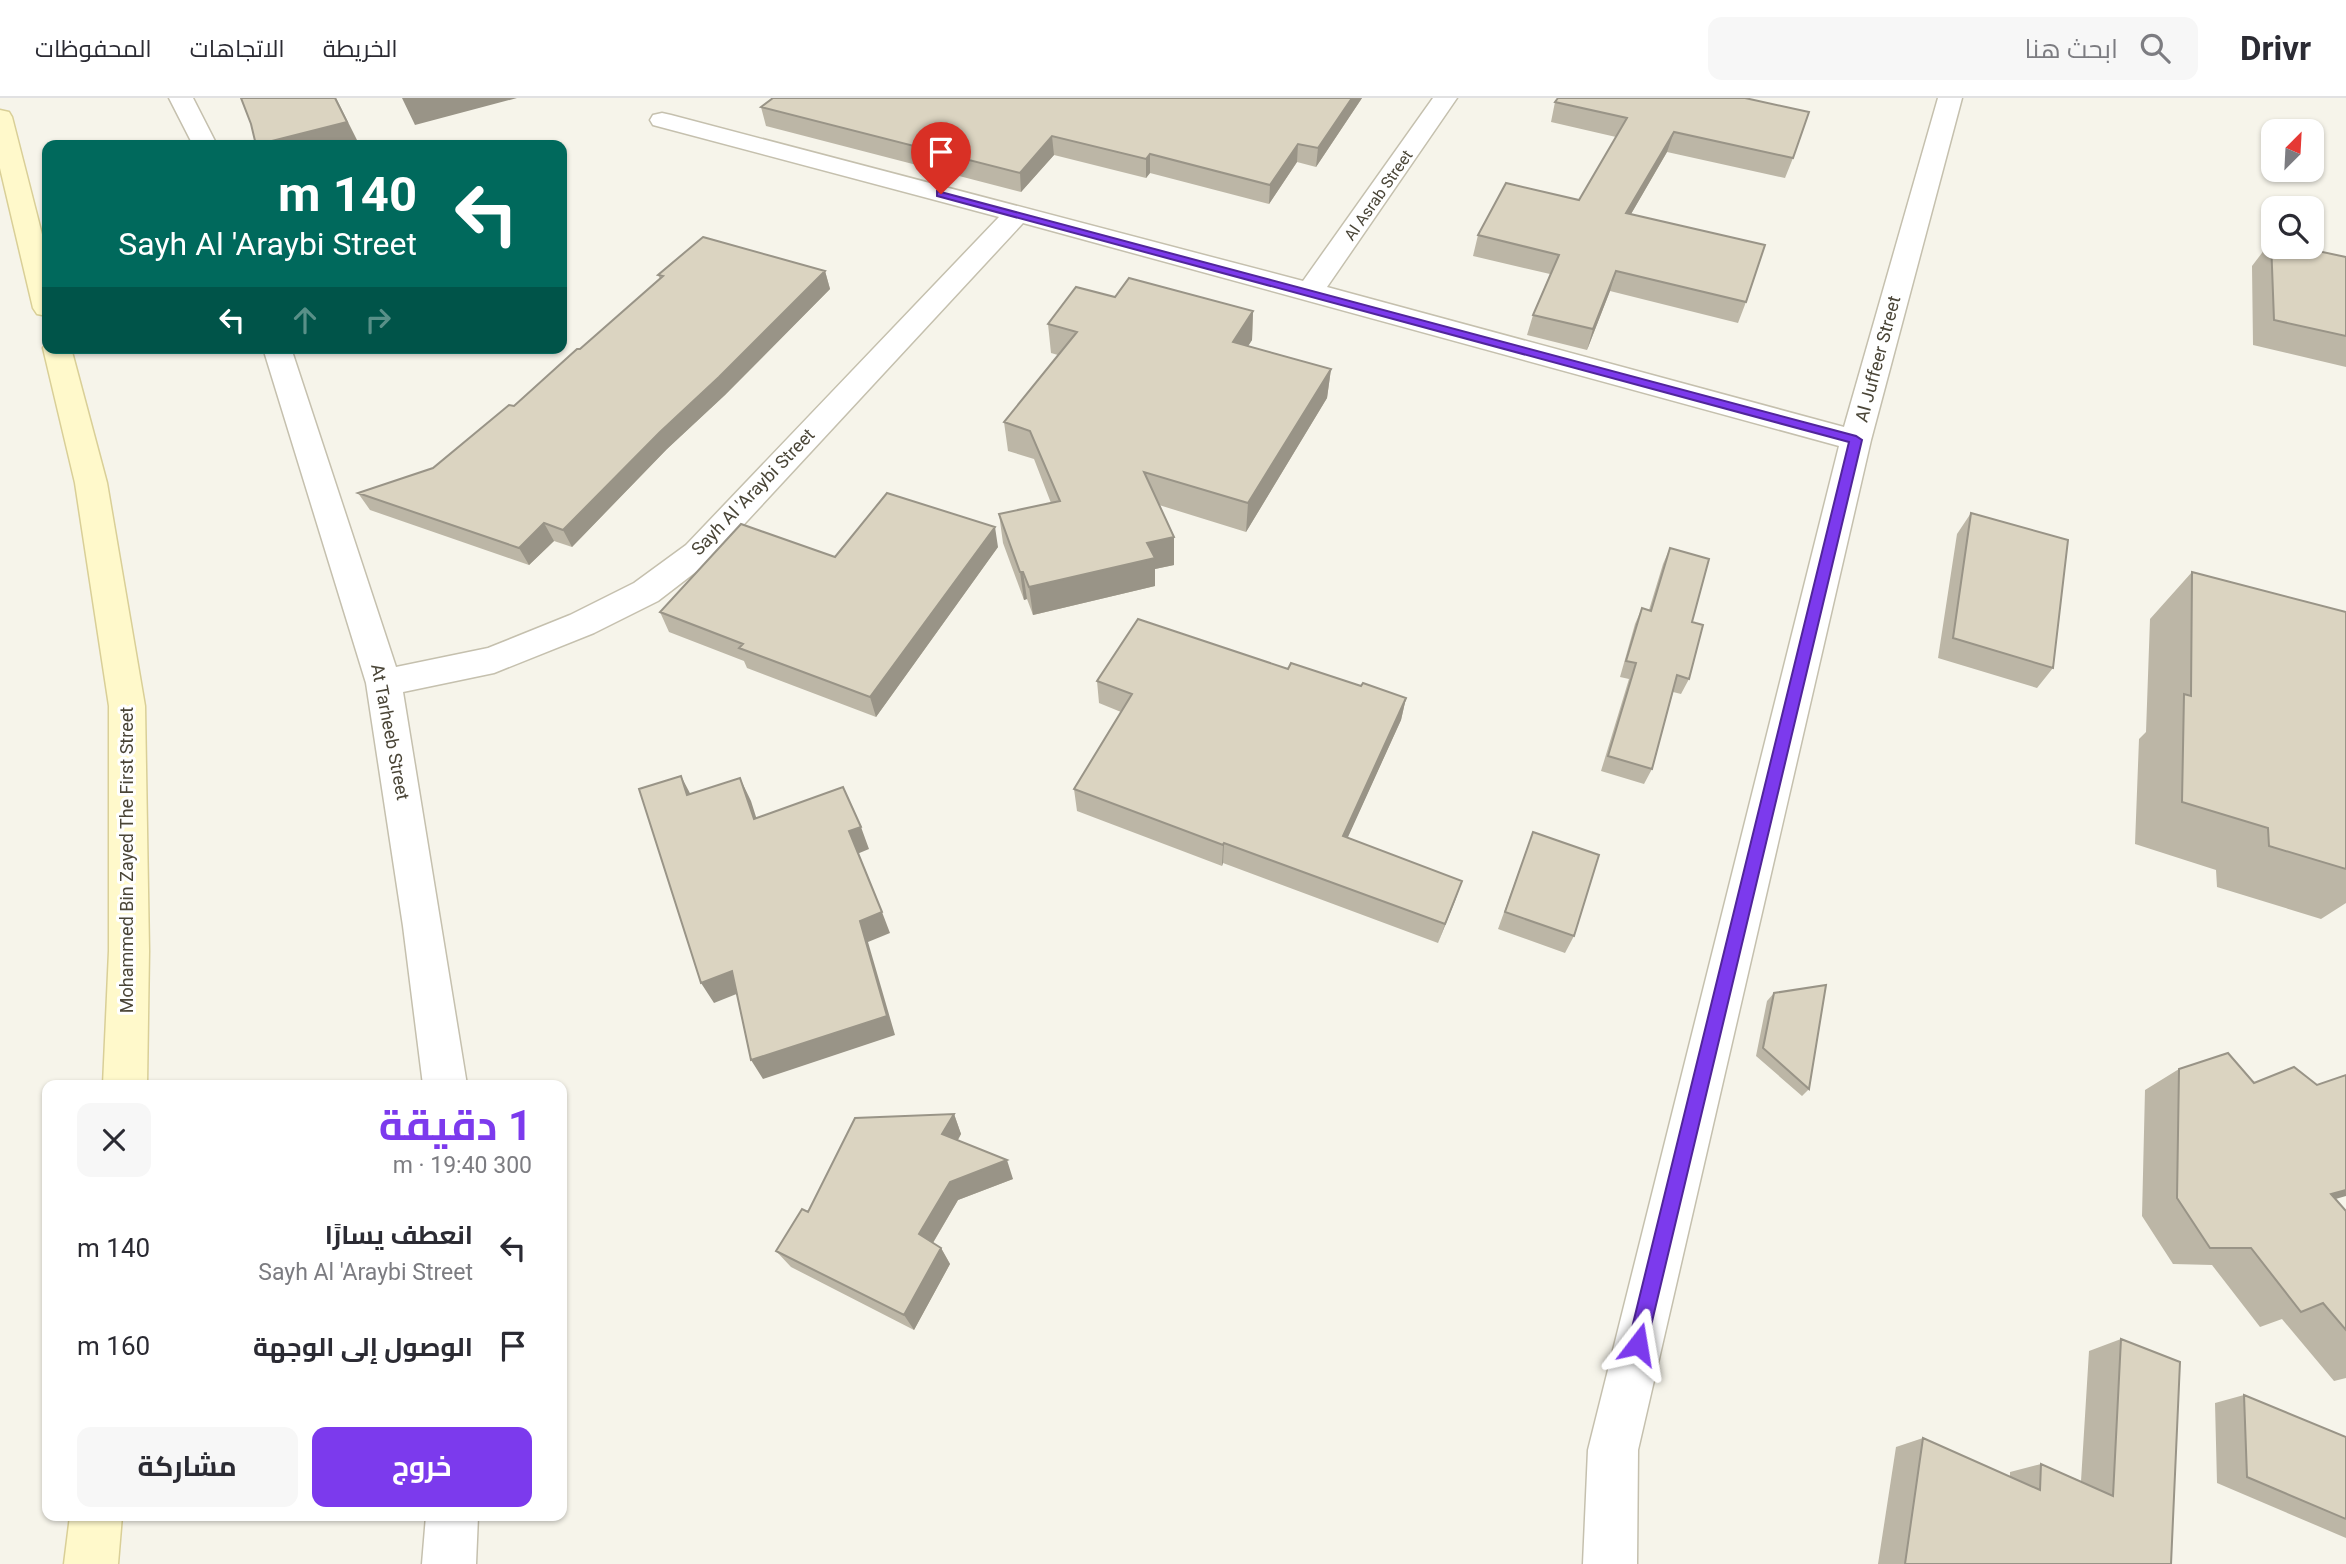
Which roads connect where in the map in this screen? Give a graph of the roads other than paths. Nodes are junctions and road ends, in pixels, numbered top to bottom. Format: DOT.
graph roads {
  1 [pos="181,98"];
  2 [pos="1445,98"];
  3 [pos="1950,98"];
  4 [pos="0,117"];
  5 [pos="662,120"];
  6 [pos="202,140"];
  7 [pos="1017,214"];
  8 [pos="42,288"];
  9 [pos="1310,291"];
  10 [pos="58,354"];
  11 [pos="279,354"];
  12 [pos="1856,440"];
  13 [pos="384,683"];
  14 [pos="125,1080"];
  15 [pos="444,1080"];
  16 [pos="95,1521"];
  17 [pos="452,1521"];
  18 [pos="91,1564"];
  19 [pos="449,1564"];
  20 [pos="1610,1564"];
  1 -- 6 [label="street"];
  2 -- 9 [label="street, Al Asrab Street"];
  3 -- 12 [label="street, Al Juffeer Street"];
  4 -- 8 [label="main road"];
  5 -- 7 [label="street"];
  7 -- 9 [label="street"];
  7 -- 13 [label="street, Sayh Al 'Araybi Street"];
  9 -- 12 [label="street"];
  10 -- 14 [label="main road, Mohammed Bin Zayed The First Street"];
  11 -- 13 [label="street, At Tarheeb Street"];
  12 -- 20 [label="street, Al Juffeer Street"];
  13 -- 15 [label="street, At Tarheeb Street"];
  16 -- 18 [label="main road"];
  17 -- 19 [label="street"];
}
